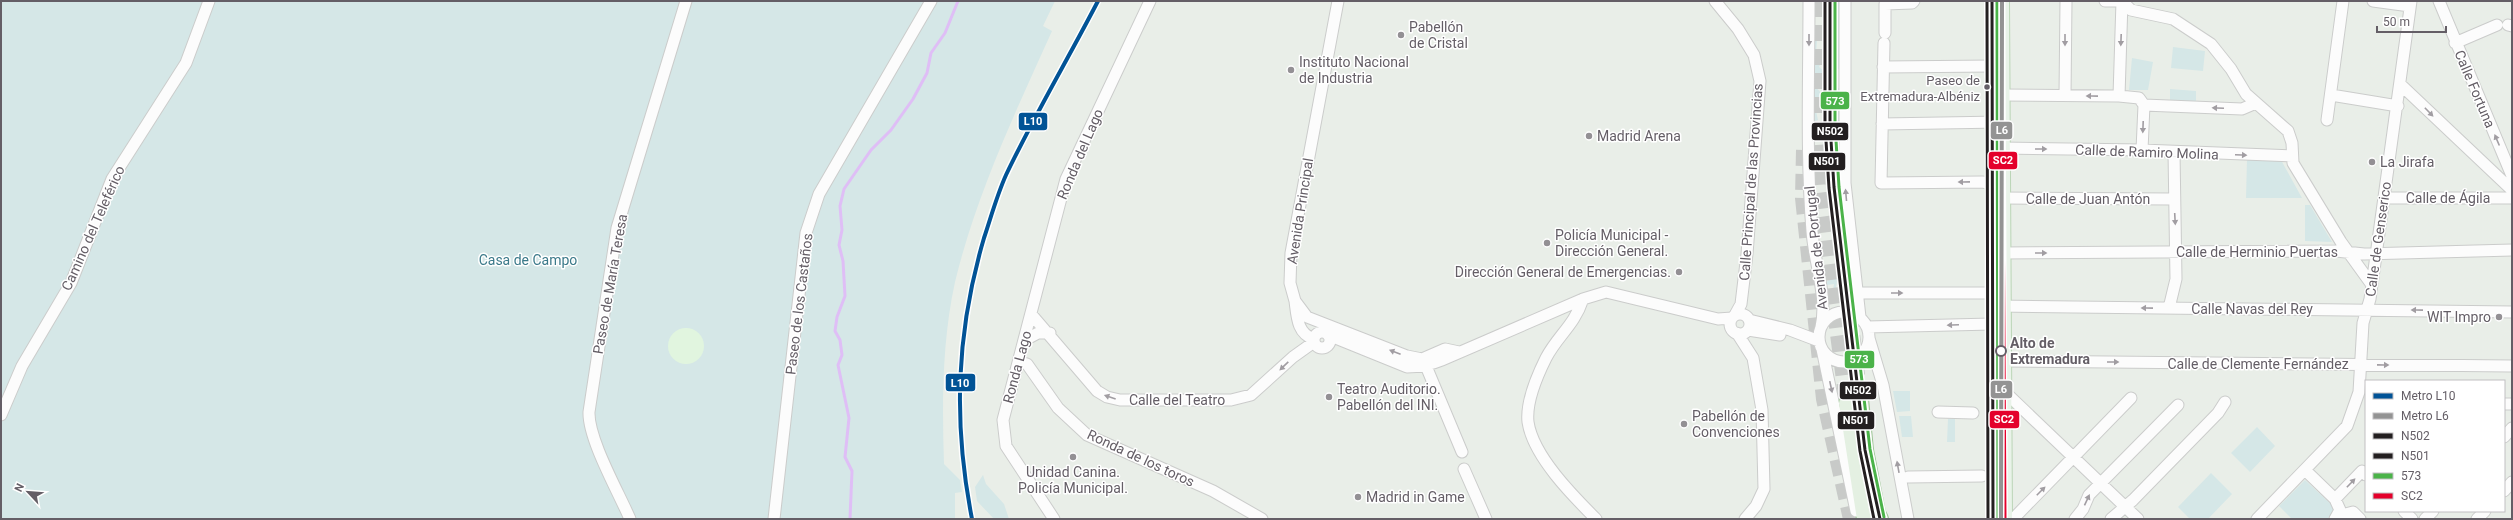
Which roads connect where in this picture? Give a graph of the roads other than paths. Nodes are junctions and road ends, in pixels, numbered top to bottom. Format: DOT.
graph roads {
  1 [pos="209,1"];
  2 [pos="686,1"];
  3 [pos="931,1"];
  4 [pos="1150,1"];
  5 [pos="1338,1"];
  6 [pos="1715,1"];
  7 [pos="1809,1"];
  8 [pos="1845,1"];
  9 [pos="1914,1"];
  10 [pos="1992,1"];
  11 [pos="2002,1"];
  12 [pos="2066,1"];
  13 [pos="2106,1"];
  14 [pos="2122,1"];
  15 [pos="2343,1"];
  16 [pos="2373,1"];
  17 [pos="2439,1"];
  18 [pos="2413,3"];
  19 [pos="2506,25"];
  20 [pos="2455,43"];
  21 [pos="1992,66"];
  22 [pos="1883,67"];
  23 [pos="2401,85"];
  24 [pos="2002,95"];
  25 [pos="2331,95"];
  26 [pos="2065,96"];
  27 [pos="2119,96"];
  28 [pos="2256,104"];
  29 [pos="2144,105"];
  30 [pos="2398,106"];
  31 [pos="2327,120"];
  32 [pos="1997,122"];
  33 [pos="1882,124"];
  34 [pos="2002,148"];
  35 [pos="2142,150"];
  36 [pos="2174,152"];
  37 [pos="2292,156"];
  38 [pos="2512,176"];
  39 [pos="1999,189"];
  40 [pos="2512,190"];
  41 [pos="2174,198"];
  42 [pos="2384,198"];
  43 [pos="2512,198"];
  44 [pos="2512,250"];
  45 [pos="2348,251"];
  46 [pos="2176,252"];
  47 [pos="2002,253"];
  48 [pos="2377,254"];
  49 [pos="2372,285"];
  50 [pos="1858,292"];
  51 [pos="1583,299"];
  52 [pos="1295,300"];
  53 [pos="1998,300"];
  54 [pos="2169,308"];
  55 [pos="2366,310"];
  56 [pos="2512,312"];
  57 [pos="1032,314"];
  58 [pos="1860,317"];
  59 [pos="1740,324"];
  60 [pos="1992,324"];
  61 [pos="1050,333"];
  62 [pos="1868,333"];
  63 [pos="1820,338"];
  64 [pos="1025,340"];
  65 [pos="1314,340"];
  66 [pos="1459,352"];
  67 [pos="2004,361"];
  68 [pos="1019,362"];
  69 [pos="2362,364"];
  70 [pos="1426,366"];
  71 [pos="2512,366"];
  72 [pos="1998,391"];
  73 [pos="2131,398"];
  74 [pos="2361,398"];
  75 [pos="2225,402"];
  76 [pos="2178,406"];
  77 [pos="1938,412"];
  78 [pos="1,415"];
  79 [pos="1976,415"];
  80 [pos="2512,428"];
  81 [pos="2505,436"];
  82 [pos="1462,452"];
  83 [pos="2074,458"];
  84 [pos="1464,469"];
  85 [pos="2305,470"];
  86 [pos="2365,474"];
  87 [pos="1982,476"];
  88 [pos="1908,477"];
  89 [pos="2512,482"];
  90 [pos="2101,483"];
  91 [pos="2505,490"];
  92 [pos="2335,499"];
  93 [pos="2126,507"];
  94 [pos="1996,517"];
  95 [pos="2337,517"];
  96 [pos="630,519"];
  97 [pos="774,519"];
  98 [pos="1054,519"];
  99 [pos="1262,519"];
  100 [pos="1486,519"];
  101 [pos="1596,519"];
  102 [pos="1745,519"];
  103 [pos="1858,519"];
  104 [pos="1865,519"];
  105 [pos="1880,519"];
  106 [pos="1908,519"];
  107 [pos="2013,519"];
  108 [pos="2075,519"];
  109 [pos="2111,519"];
  110 [pos="2138,519"];
  111 [pos="2257,519"];
  112 [pos="2360,519"];
  1 -- 78 [label="street, Camino del Teleférico"];
  2 -- 96 [label="street, Paseo de María Teresa"];
  3 -- 97 [label="street, Paseo de los Castaños"];
  4 -- 57 [label="street, Ronda del Lago"];
  5 -- 52 [label="street, Avenida Principal"];
  6 -- 59 [label="street, Calle Principal de las Provincias"];
  7 -- 63 [label="street, Avenida de Portugal, one-way"];
  50 -- 8 [label="street, one-way"];
  9 -- 22 [label="street"];
  10 -- 21 [label="main road"];
  11 -- 24 [label="main road"];
  12 -- 26 [label="street, one-way"];
  13 -- 14 [label="street"];
  14 -- 27 [label="street, one-way"];
  14 -- 28 [label="street"];
  15 -- 25 [label="street"];
  16 -- 18 [label="street"];
  17 -- 20 [label="street, Calle Fortuna"];
  18 -- 23 [label="street, Calle de Genserico"];
  19 -- 20 [label="street"];
  38 -- 20 [label="street, Calle Fortuna, one-way"];
  21 -- 22 [label="street"];
  21 -- 32 [label="main road"];
  22 -- 33 [label="street"];
  23 -- 30 [label="street, Calle de Genserico"];
  23 -- 40 [label="street, one-way"];
  24 -- 26 [label="street"];
  24 -- 32 [label="main road"];
  25 -- 30 [label="street"];
  25 -- 31 [label="street"];
  27 -- 26 [label="street, one-way"];
  27 -- 29 [label="street"];
  28 -- 29 [label="street, one-way"];
  28 -- 37 [label="street"];
  29 -- 35 [label="street, one-way"];
  30 -- 42 [label="street, Calle de Genserico"];
  32 -- 33 [label="street"];
  32 -- 34 [label="main road"];
  32 -- 39 [label="main road"];
  39 -- 33 [label="street, Calle de Juan Antón, one-way"];
  34 -- 35 [label="street, Calle de Ramiro Molina, one-way"];
  34 -- 39 [label="main road"];
  35 -- 36 [label="street, Calle de Ramiro Molina"];
  36 -- 37 [label="street, Calle de Ramiro Molina, one-way"];
  36 -- 41 [label="street"];
  37 -- 45 [label="street"];
  39 -- 41 [label="street, Calle de Juan Antón"];
  39 -- 47 [label="main road"];
  39 -- 53 [label="main road"];
  41 -- 46 [label="street, one-way"];
  42 -- 43 [label="street, Calle de Ágila"];
  42 -- 48 [label="street, Calle de Genserico"];
  44 -- 48 [label="street, Calle de Herminio Puertas"];
  45 -- 46 [label="street, Calle de Herminio Puertas"];
  45 -- 48 [label="street, Calle de Herminio Puertas"];
  45 -- 49 [label="street"];
  47 -- 46 [label="street, Calle de Herminio Puertas, one-way"];
  46 -- 54 [label="street"];
  47 -- 53 [label="main road"];
  48 -- 49 [label="street, Calle de Genserico"];
  49 -- 55 [label="street, Calle de Genserico"];
  50 -- 53 [label="street, Calle Navas del Rey, one-way"];
  50 -- 58 [label="street"];
  51 -- 59 [label="street, Avenida Principal"];
  51 -- 66 [label="street, Avenida Principal"];
  51 -- 101 [label="street"];
  52 -- 65 [label="street"];
  66 -- 52 [label="street, Avenida Principal, one-way"];
  54 -- 53 [label="street, Calle Navas del Rey, one-way"];
  53 -- 60 [label="main road"];
  53 -- 67 [label="main road"];
  54 -- 55 [label="street, Calle Navas del Rey"];
  56 -- 55 [label="street, Calle Navas del Rey, one-way"];
  55 -- 69 [label="street, Calle de Genserico"];
  57 -- 61 [label="street, Calle del Teatro"];
  57 -- 64 [label="street, Ronda Lago"];
  58 -- 62 [label="street"];
  58 -- 63 [label="street, Avenida de Portugal"];
  59 -- 63 [label="street, Avenida Principal"];
  59 -- 102 [label="street"];
  60 -- 62 [label="street, one-way"];
  60 -- 72 [label="main road"];
  61 -- 64 [label="street"];
  65 -- 61 [label="street, Calle del Teatro, one-way"];
  62 -- 63 [label="street"];
  106 -- 62 [label="street, one-way"];
  63 -- 103 [label="street, Avenida de Portugal, one-way"];
  64 -- 68 [label="street, Ronda Lago"];
  65 -- 70 [label="street"];
  66 -- 70 [label="street"];
  67 -- 69 [label="street, Calle de Clemente Fernández, one-way"];
  67 -- 72 [label="main road"];
  68 -- 98 [label="street, Ronda Lago"];
  68 -- 99 [label="street, Ronda de los toros"];
  69 -- 71 [label="street, Calle de Clemente Fernández, one-way"];
  69 -- 74 [label="street, Calle de Genserico"];
  70 -- 82 [label="street"];
  72 -- 83 [label="street"];
  72 -- 94 [label="main road"];
  73 -- 83 [label="street"];
  74 -- 85 [label="street, Calle de Genserico"];
  75 -- 93 [label="street"];
  76 -- 90 [label="street"];
  77 -- 79 [label="street"];
  80 -- 81 [label="street"];
  83 -- 90 [label="street"];
  107 -- 83 [label="street, one-way"];
  84 -- 100 [label="street"];
  85 -- 92 [label="street"];
  85 -- 111 [label="street, Calle de Genserico"];
  92 -- 86 [label="street, one-way"];
  87 -- 88 [label="street"];
  89 -- 91 [label="street"];
  90 -- 93 [label="street"];
  108 -- 90 [label="street, one-way"];
  92 -- 95 [label="street"];
  93 -- 109 [label="street"];
  93 -- 110 [label="street"];
  95 -- 112 [label="street"];
  104 -- 105 [label="highway"];
}
